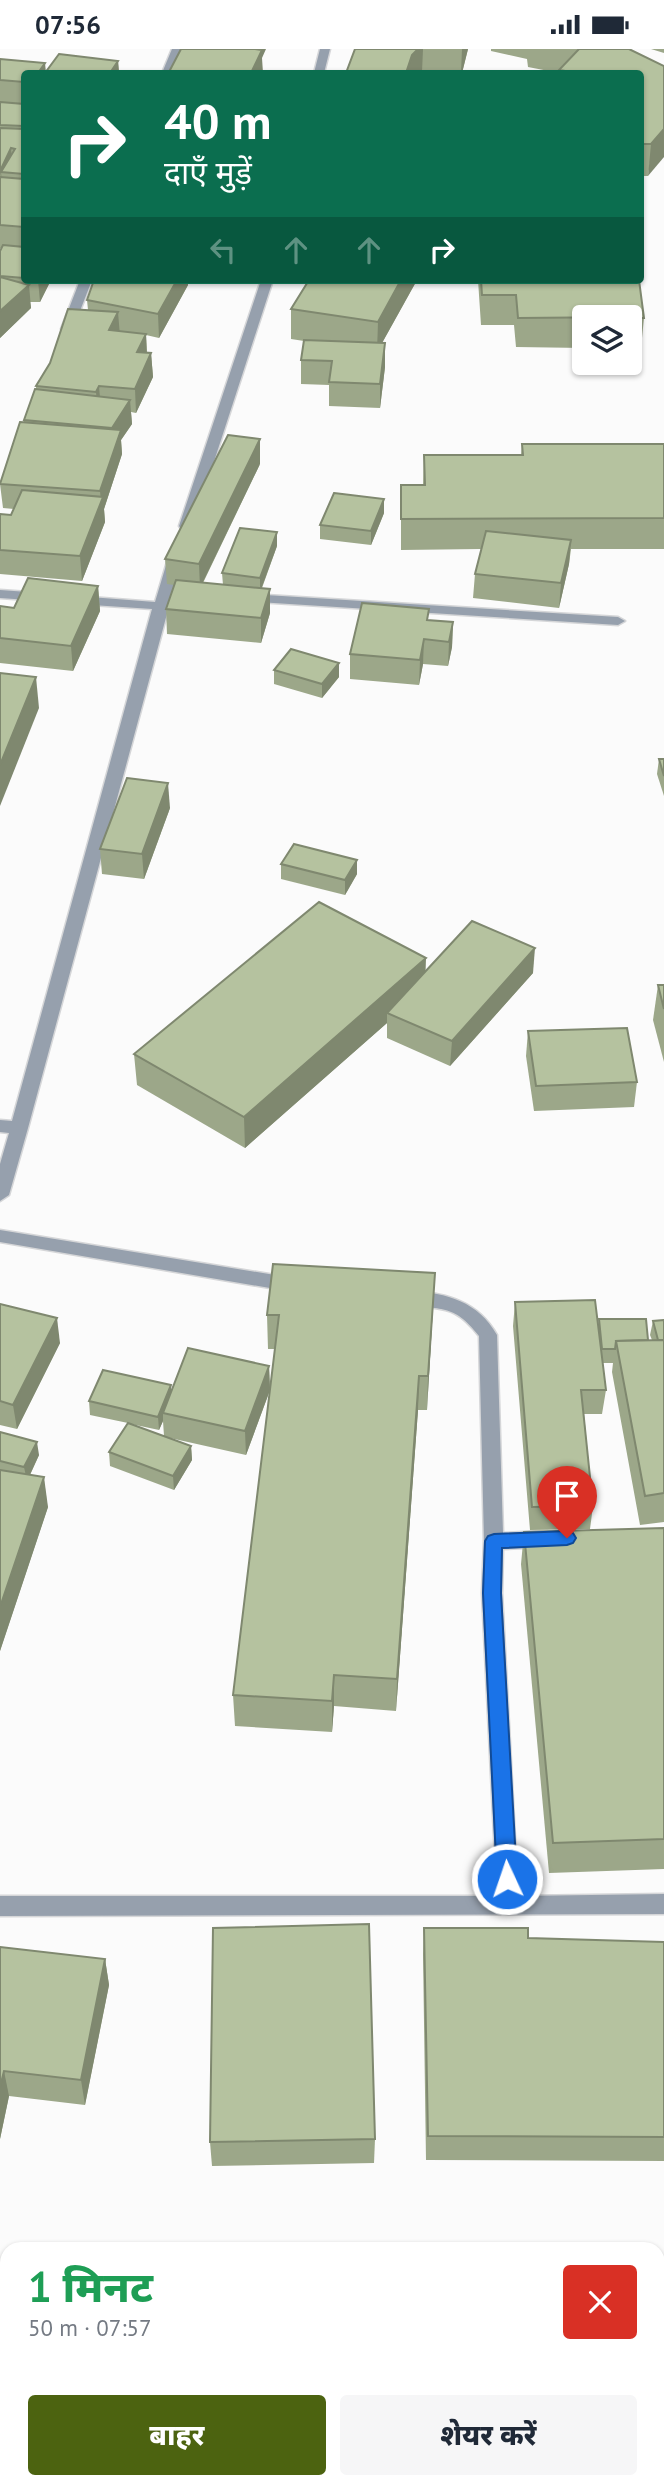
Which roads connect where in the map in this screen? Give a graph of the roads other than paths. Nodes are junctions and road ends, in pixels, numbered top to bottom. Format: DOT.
graph roads {
  1 [pos="177,49"];
  2 [pos="325,49"];
  3 [pos="168,70"];
  4 [pos="319,70"];
  5 [pos="84,284"];
  6 [pos="266,284"];
  7 [pos="61,343"];
  8 [pos="0,594"];
  9 [pos="167,597"];
  10 [pos="233,597"];
  11 [pos="618,621"];
  12 [pos="0,1126"];
  13 [pos="20,1128"];
  14 [pos="0,1195"];
  15 [pos="0,1236"];
  16 [pos="312,1287"];
  17 [pos="395,1295"];
  18 [pos="572,1538"];
  19 [pos="494,1541"];
  20 [pos="664,1903"];
  21 [pos="508,1905"];
  22 [pos="0,1906"];
  1 -- 3 [label="street"];
  2 -- 4 [label="street"];
  5 -- 7 [label="street"];
  6 -- 9 [label="street"];
  8 -- 9 [label="street"];
  9 -- 13 [label="street"];
  10 -- 11 [label="street"];
  12 -- 13 [label="street"];
  13 -- 14 [label="street"];
  15 -- 16 [label="street"];
  17 -- 19 [label="street"];
  18 -- 19 [label="street"];
  19 -- 21 [label="street"];
  20 -- 21 [label="street"];
  21 -- 22 [label="street"];
}
